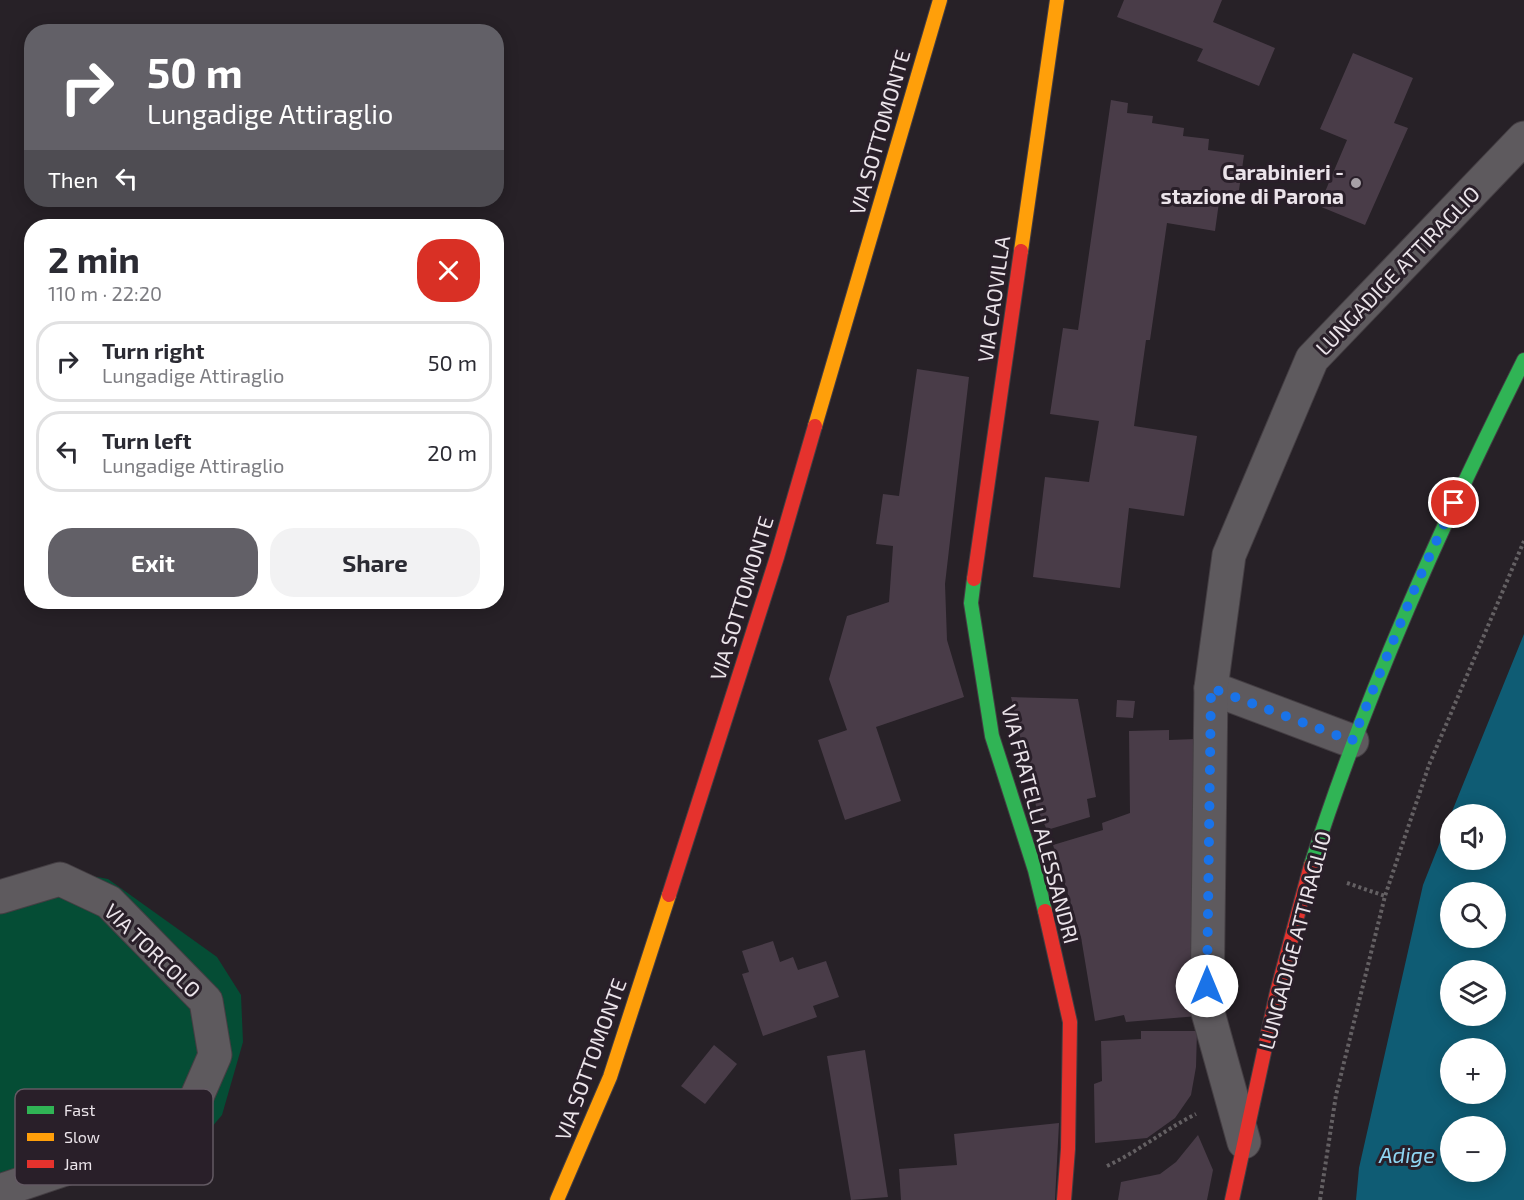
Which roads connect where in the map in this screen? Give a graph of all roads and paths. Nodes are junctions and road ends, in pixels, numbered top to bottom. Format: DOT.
graph roads {
  1 [pos="939,0"];
  2 [pos="1057,0"];
  3 [pos="1524,139"];
  4 [pos="1524,360"];
  5 [pos="1524,541"];
  6 [pos="971,603"];
  7 [pos="1211,688"];
  8 [pos="1352,741"];
  9 [pos="0,897"];
  10 [pos="200,1089"];
  11 [pos="1231,1096"];
  12 [pos="1244,1142"];
  13 [pos="18,1185"];
  14 [pos="0,1191"];
  15 [pos="1065,1194"];
  16 [pos="557,1200"];
  17 [pos="1232,1200"];
  18 [pos="1320,1200"];
  1 -- 16 [label="main road, VIA SOTTOMONTE"];
  2 -- 6 [label="main road, VIA CAOVILLA"];
  3 -- 7 [label="street, LUNGADIGE ATTIRAGLIO"];
  4 -- 8 [label="main road, LUNGADIGE ATTIRAGLIO"];
  5 -- 18 [label="path"];
  6 -- 15 [label="main road, VIA FRATELLI ALESSANDRI"];
  7 -- 8 [label="street"];
  7 -- 11 [label="street, LUNGADIGE ATTIRAGLIO"];
  8 -- 12 [label="main road, LUNGADIGE ATTIRAGLIO"];
  9 -- 10 [label="street, VIA TORCOLO"];
  11 -- 12 [label="street, LUNGADIGE ATTIRAGLIO"];
  11 -- 15 [label="path"];
  12 -- 17 [label="main road, LUNGADIGE ATTIRAGLIO"];
  13 -- 14 [label="street, VIA TORCOLO"];
}
